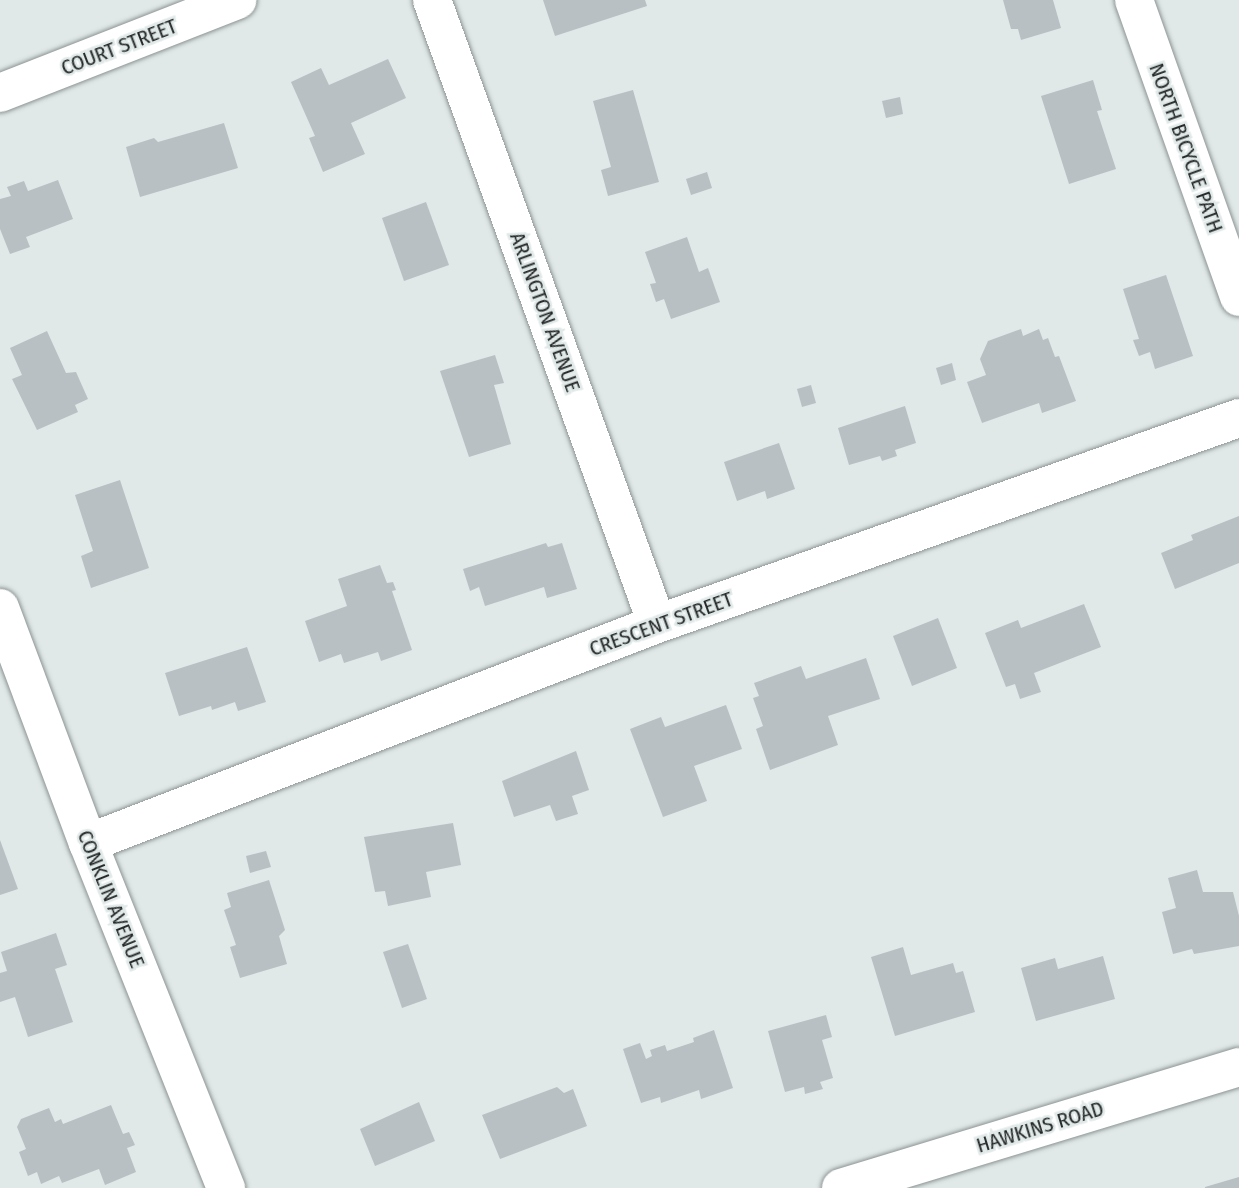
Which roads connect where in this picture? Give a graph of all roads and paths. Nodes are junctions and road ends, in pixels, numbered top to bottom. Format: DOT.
graph roads {
  1 [pos="237,0"];
  2 [pos="432,0"];
  3 [pos="1134,0"];
  4 [pos="0,93"];
  5 [pos="1239,297"];
  6 [pos="1239,418"];
  7 [pos="0,608"];
  8 [pos="657,624"];
  9 [pos="88,843"];
  10 [pos="1239,1067"];
  11 [pos="226,1188"];
  12 [pos="841,1188"];
  1 -- 4 [label="street, COURT STREET"];
  2 -- 8 [label="street, ARLINGTON AVENUE"];
  3 -- 5 [label="street, NORTH BICYCLE PATH"];
  6 -- 8 [label="street, CRESCENT STREET"];
  7 -- 9 [label="street, CONKLIN AVENUE"];
  8 -- 9 [label="street, CRESCENT STREET"];
  9 -- 11 [label="street, CONKLIN AVENUE"];
  10 -- 12 [label="street, HAWKINS ROAD"];
}
